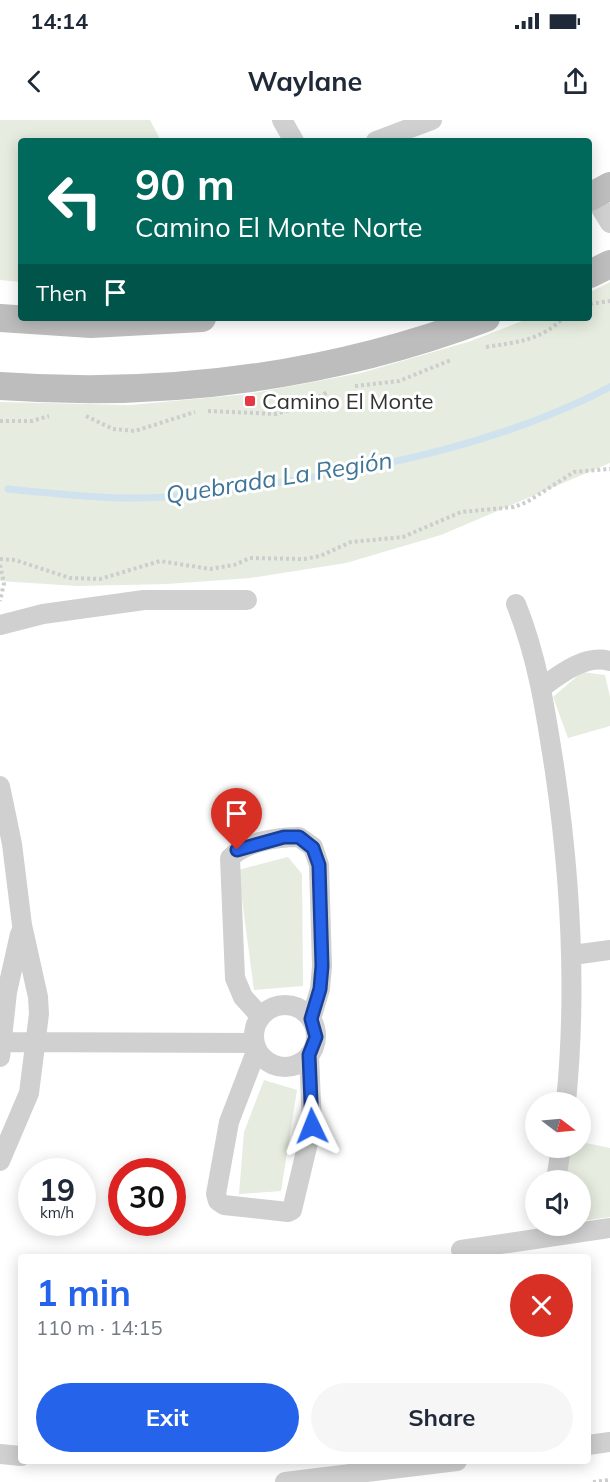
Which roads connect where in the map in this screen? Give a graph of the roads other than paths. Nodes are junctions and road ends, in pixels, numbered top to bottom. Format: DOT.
graph roads {
  1 [pos="282,120"];
  2 [pos="432,120"];
  3 [pos="292,138"];
  4 [pos="384,138"];
  5 [pos="598,193"];
  6 [pos="610,223"];
  7 [pos="610,264"];
  8 [pos="592,273"];
  9 [pos="0,318"];
  10 [pos="18,319"];
  11 [pos="46,321"];
  12 [pos="146,321"];
  13 [pos="477,321"];
  14 [pos="0,386"];
  15 [pos="247,600"];
  16 [pos="516,604"];
  17 [pos="0,625"];
  18 [pos="610,661"];
  19 [pos="541,688"];
  20 [pos="0,786"];
  21 [pos="22,925"];
  22 [pos="610,950"];
  23 [pos="573,955"];
  24 [pos="261,1017"];
  25 [pos="311,1019"];
  26 [pos="37,1042"];
  27 [pos="256,1046"];
  28 [pos="1,1047"];
  29 [pos="309,1055"];
  30 [pos="566,1092"];
  31 [pos="0,1161"];
  32 [pos="610,1228"];
  33 [pos="591,1229"];
  34 [pos="525,1236"];
  35 [pos="461,1250"];
  36 [pos="610,1442"];
  37 [pos="591,1445"];
  38 [pos="0,1454"];
  39 [pos="18,1456"];
  40 [pos="432,1464"];
  41 [pos="285,1482"];
  1 -- 3 [label="street"];
  2 -- 4 [label="street"];
  5 -- 6 [label="street"];
  7 -- 8 [label="street"];
  9 -- 10 [label="street"];
  11 -- 12 [label="street"];
  13 -- 14 [label="street"];
  15 -- 17 [label="street"];
  16 -- 19 [label="street"];
  18 -- 19 [label="street"];
  19 -- 23 [label="street"];
  20 -- 21 [label="street"];
  21 -- 26 [label="street"];
  21 -- 28 [label="street"];
  22 -- 23 [label="street"];
  23 -- 30 [label="street"];
  24 -- 25 [label="street"];
  24 -- 25 [label="street"];
  24 -- 27 [label="street"];
  25 -- 29 [label="street"];
  26 -- 27 [label="street"];
  26 -- 28 [label="street"];
  26 -- 31 [label="street"];
  27 -- 29 [label="street"];
  27 -- 29 [label="street"];
  32 -- 33 [label="street"];
  34 -- 35 [label="street"];
  36 -- 37 [label="street"];
  38 -- 39 [label="street"];
  40 -- 41 [label="street"];
}
